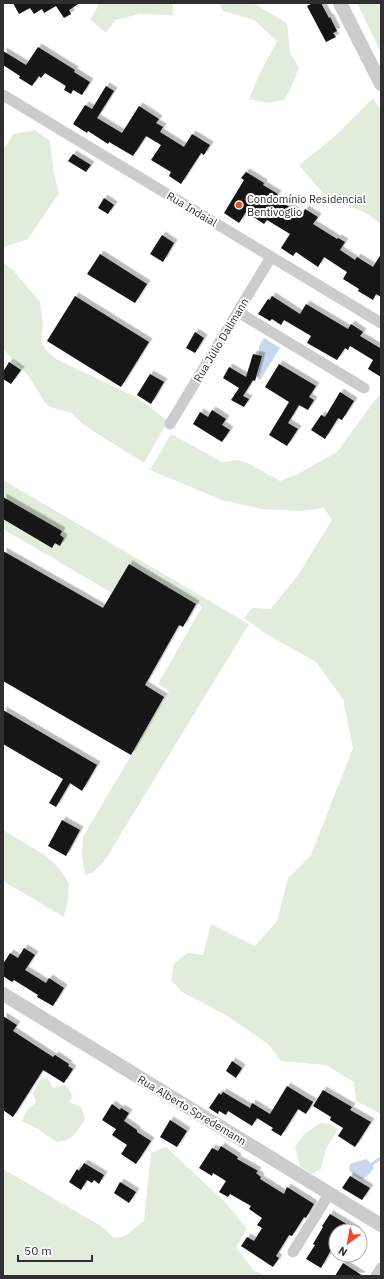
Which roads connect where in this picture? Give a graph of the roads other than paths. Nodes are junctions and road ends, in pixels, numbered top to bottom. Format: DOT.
graph roads {
  1 [pos="340,3"];
  2 [pos="381,84"];
  3 [pos="3,95"];
  4 [pos="271,257"];
  5 [pos="238,312"];
  6 [pos="381,323"];
  7 [pos="364,388"];
  8 [pos="170,424"];
  9 [pos="3,994"];
  10 [pos="329,1194"];
  11 [pos="381,1225"];
  12 [pos="293,1252"];
  13 [pos="381,1268"];
  14 [pos="376,1276"];
  1 -- 2 [label="street"];
  3 -- 4 [label="street, Rua Indaial"];
  4 -- 5 [label="street, Rua Júlio Dallmann"];
  4 -- 6 [label="street, Rua Indaial"];
  5 -- 7 [label="street"];
  5 -- 8 [label="street, Rua Júlio Dallmann"];
  9 -- 10 [label="street, Rua Alberto Spredemann"];
  10 -- 11 [label="street, Rua Alberto Spredemann"];
  10 -- 12 [label="street"];
  13 -- 14 [label="street"];
}
